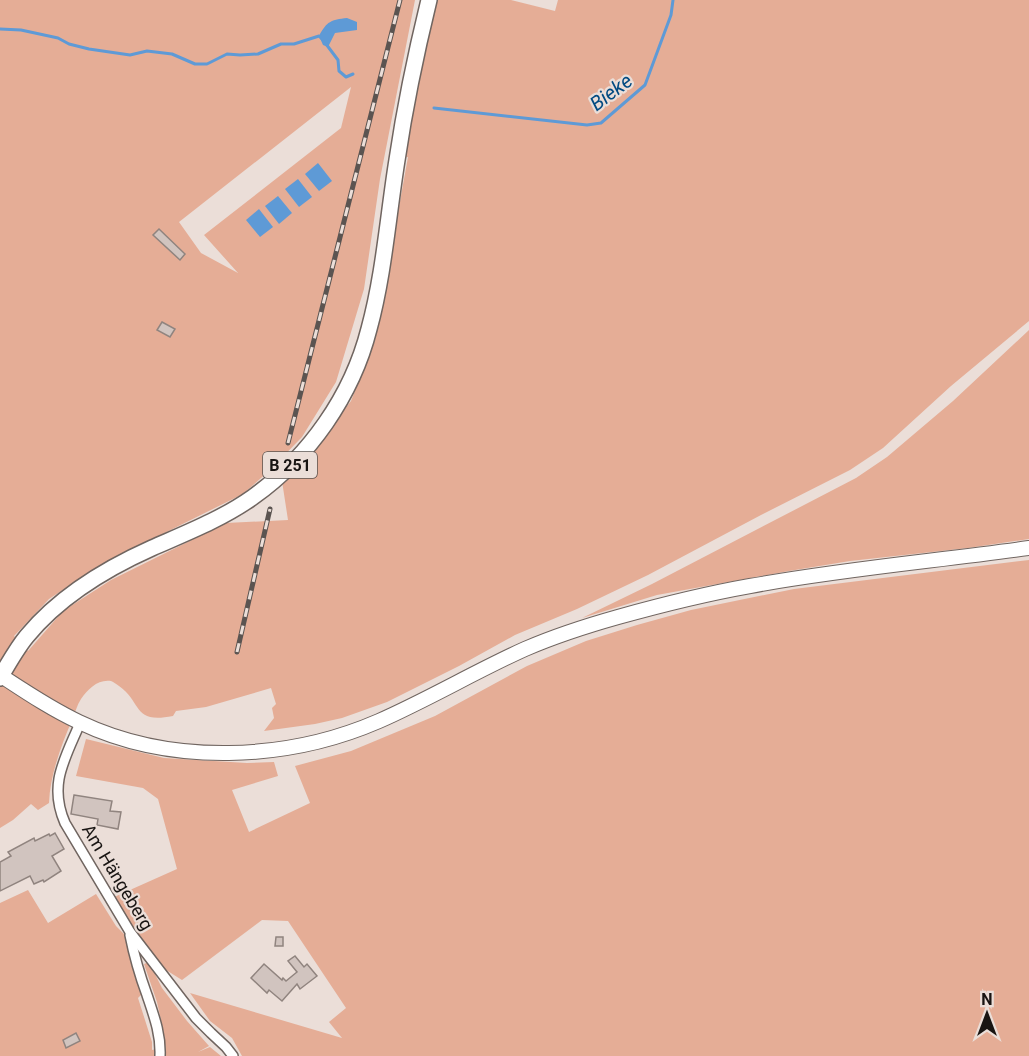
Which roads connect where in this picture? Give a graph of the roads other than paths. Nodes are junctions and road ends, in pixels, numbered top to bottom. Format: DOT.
graph roads {
  1 [pos="429,0"];
  2 [pos="1029,548"];
  3 [pos="0,676"];
  4 [pos="80,723"];
  5 [pos="130,933"];
  6 [pos="160,1056"];
  7 [pos="233,1056"];
  1 -- 3 [label="main road, B 251"];
  2 -- 4 [label="main road"];
  3 -- 4 [label="main road"];
  4 -- 5 [label="street, Am Hängeberg"];
  5 -- 6 [label="street"];
  5 -- 7 [label="street, Am Hängeberg"];
}
